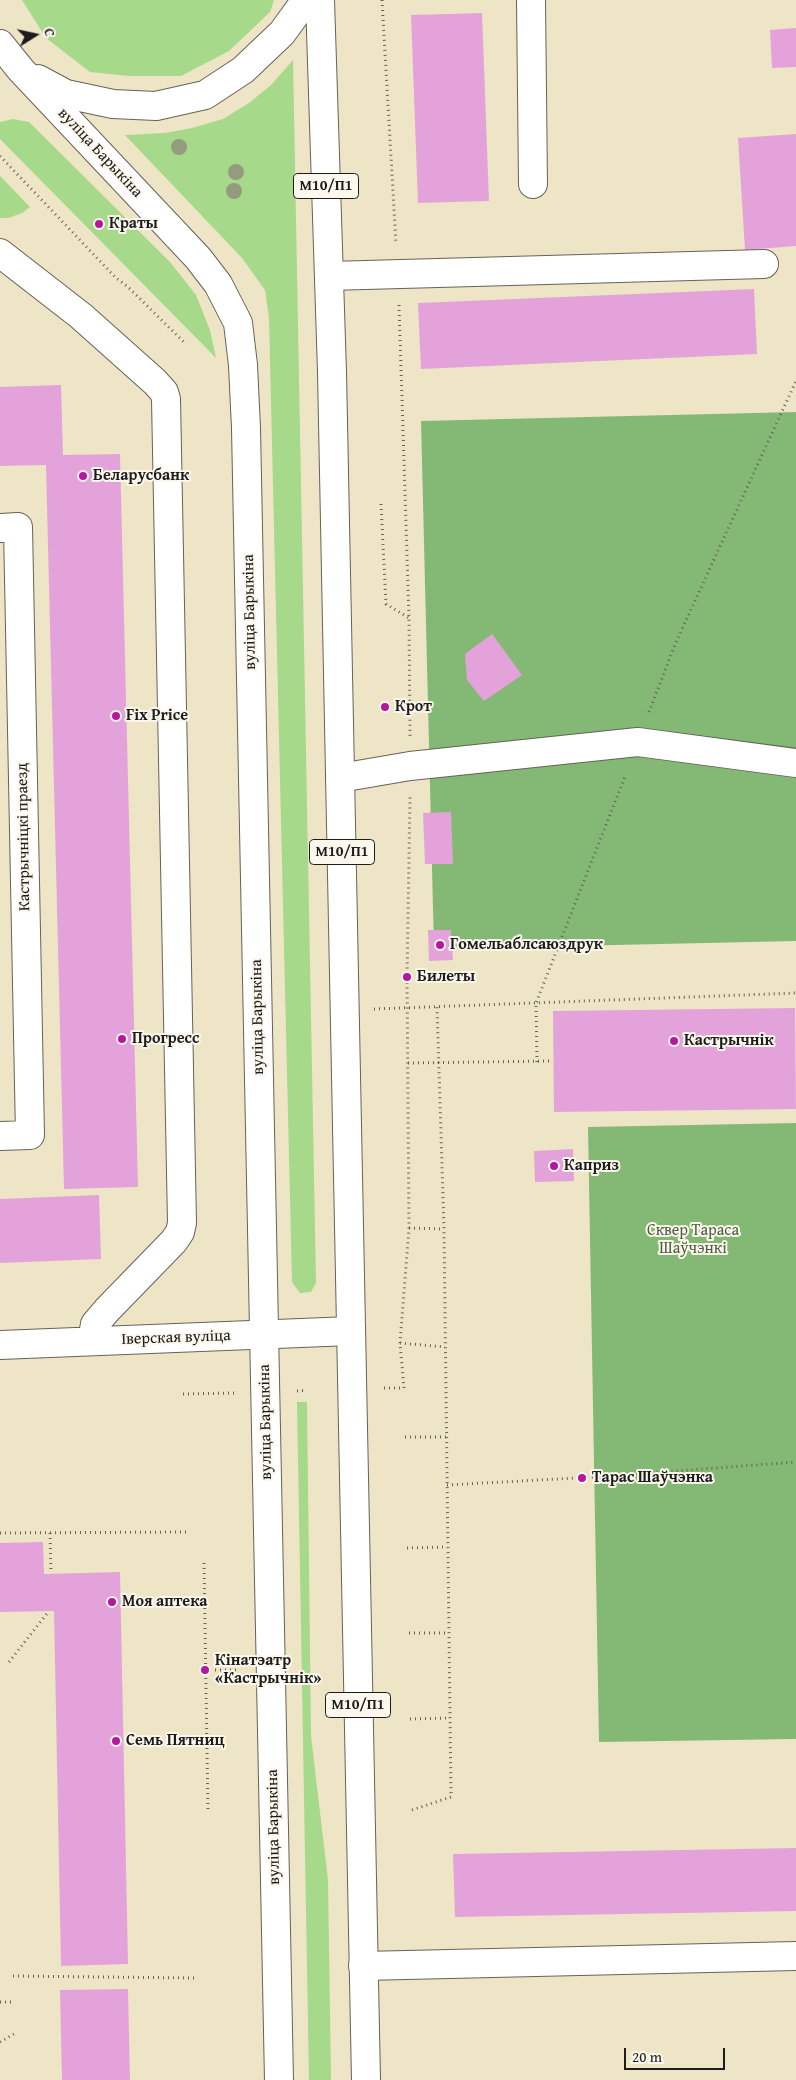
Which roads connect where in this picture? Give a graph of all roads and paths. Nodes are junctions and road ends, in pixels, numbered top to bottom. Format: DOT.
graph roads {
  1 [pos="306,0"];
  2 [pos="320,0"];
  3 [pos="382,0"];
  4 [pos="531,0"];
  5 [pos="0,44"];
  6 [pos="11,71"];
  7 [pos="0,156"];
  8 [pos="533,184"];
  9 [pos="0,253"];
  10 [pos="764,264"];
  11 [pos="398,274"];
  12 [pos="329,276"];
  13 [pos="186,344"];
  14 [pos="796,381"];
  15 [pos="381,504"];
  16 [pos="0,528"];
  17 [pos="409,618"];
  18 [pos="638,742"];
  19 [pos="796,763"];
  20 [pos="410,766"];
  21 [pos="340,778"];
  22 [pos="796,993"];
  23 [pos="536,1003"];
  24 [pos="437,1006"];
  25 [pos="407,1008"];
  26 [pos="553,1061"];
  27 [pos="536,1062"];
  28 [pos="438,1063"];
  29 [pos="408,1064"];
  30 [pos="0,1136"];
  31 [pos="409,1228"];
  32 [pos="444,1229"];
  33 [pos="351,1331"];
  34 [pos="264,1334"];
  35 [pos="92,1341"];
  36 [pos="400,1343"];
  37 [pos="0,1345"];
  38 [pos="445,1347"];
  39 [pos="384,1388"];
  40 [pos="308,1390"];
  41 [pos="297,1391"];
  42 [pos="234,1392"];
  43 [pos="183,1394"];
  44 [pos="404,1437"];
  45 [pos="446,1437"];
  46 [pos="796,1462"];
  47 [pos="447,1485"];
  48 [pos="186,1532"];
  49 [pos="0,1533"];
  50 [pos="50,1533"];
  51 [pos="447,1547"];
  52 [pos="407,1548"];
  53 [pos="204,1563"];
  54 [pos="51,1574"];
  55 [pos="49,1611"];
  56 [pos="449,1632"];
  57 [pos="409,1633"];
  58 [pos="9,1662"];
  59 [pos="450,1718"];
  60 [pos="410,1719"];
  61 [pos="412,1810"];
  62 [pos="208,1813"];
  63 [pos="796,1956"];
  64 [pos="363,1966"];
  65 [pos="13,1976"];
  66 [pos="195,1978"];
  67 [pos="0,2002"];
  68 [pos="14,2002"];
  69 [pos="14,2034"];
  70 [pos="0,2042"];
  71 [pos="279,2080"];
  72 [pos="366,2080"];
  1 -- 6 [label="main road"];
  2 -- 12 [label="main road, М10/П1"];
  3 -- 11 [label="path"];
  4 -- 8 [label="main road"];
  5 -- 6 [label="main road, вуліца Барыкіна"];
  6 -- 34 [label="main road, вуліца Барыкіна"];
  7 -- 13 [label="path"];
  9 -- 35 [label="main road"];
  10 -- 11 [label="main road"];
  11 -- 12 [label="main road"];
  11 -- 17 [label="path"];
  12 -- 21 [label="main road, М10/П1"];
  14 -- 18 [label="path"];
  15 -- 17 [label="path"];
  16 -- 30 [label="main road, Кастрычніцкі праезд"];
  17 -- 20 [label="path"];
  18 -- 19 [label="main road"];
  18 -- 20 [label="main road"];
  18 -- 23 [label="path"];
  20 -- 21 [label="main road"];
  20 -- 25 [label="path"];
  21 -- 33 [label="main road, М10/П1"];
  22 -- 23 [label="path"];
  23 -- 24 [label="path"];
  23 -- 27 [label="path"];
  24 -- 25 [label="path"];
  24 -- 28 [label="path"];
  25 -- 29 [label="path"];
  26 -- 27 [label="path"];
  27 -- 28 [label="path"];
  28 -- 29 [label="path"];
  28 -- 32 [label="path"];
  29 -- 31 [label="path"];
  31 -- 32 [label="path"];
  31 -- 36 [label="path"];
  32 -- 38 [label="path"];
  33 -- 34 [label="main road, Іверская вуліца"];
  33 -- 64 [label="main road, М10/П1"];
  34 -- 35 [label="main road, Іверская вуліца"];
  34 -- 71 [label="main road, вуліца Барыкіна"];
  35 -- 37 [label="main road, Іверская вуліца"];
  36 -- 38 [label="path"];
  36 -- 39 [label="path"];
  38 -- 45 [label="path"];
  40 -- 41 [label="path"];
  42 -- 43 [label="path"];
  44 -- 45 [label="path"];
  45 -- 47 [label="path"];
  46 -- 47 [label="path"];
  47 -- 51 [label="path"];
  48 -- 50 [label="path"];
  49 -- 50 [label="path"];
  50 -- 54 [label="path"];
  51 -- 52 [label="path"];
  51 -- 56 [label="path"];
  53 -- 62 [label="path"];
  55 -- 58 [label="path"];
  56 -- 57 [label="path"];
  56 -- 59 [label="path"];
  59 -- 60 [label="path"];
  59 -- 61 [label="path"];
  63 -- 64 [label="main road"];
  64 -- 72 [label="main road, М10/П1"];
  65 -- 66 [label="path"];
  67 -- 68 [label="path"];
  69 -- 70 [label="path"];
}
